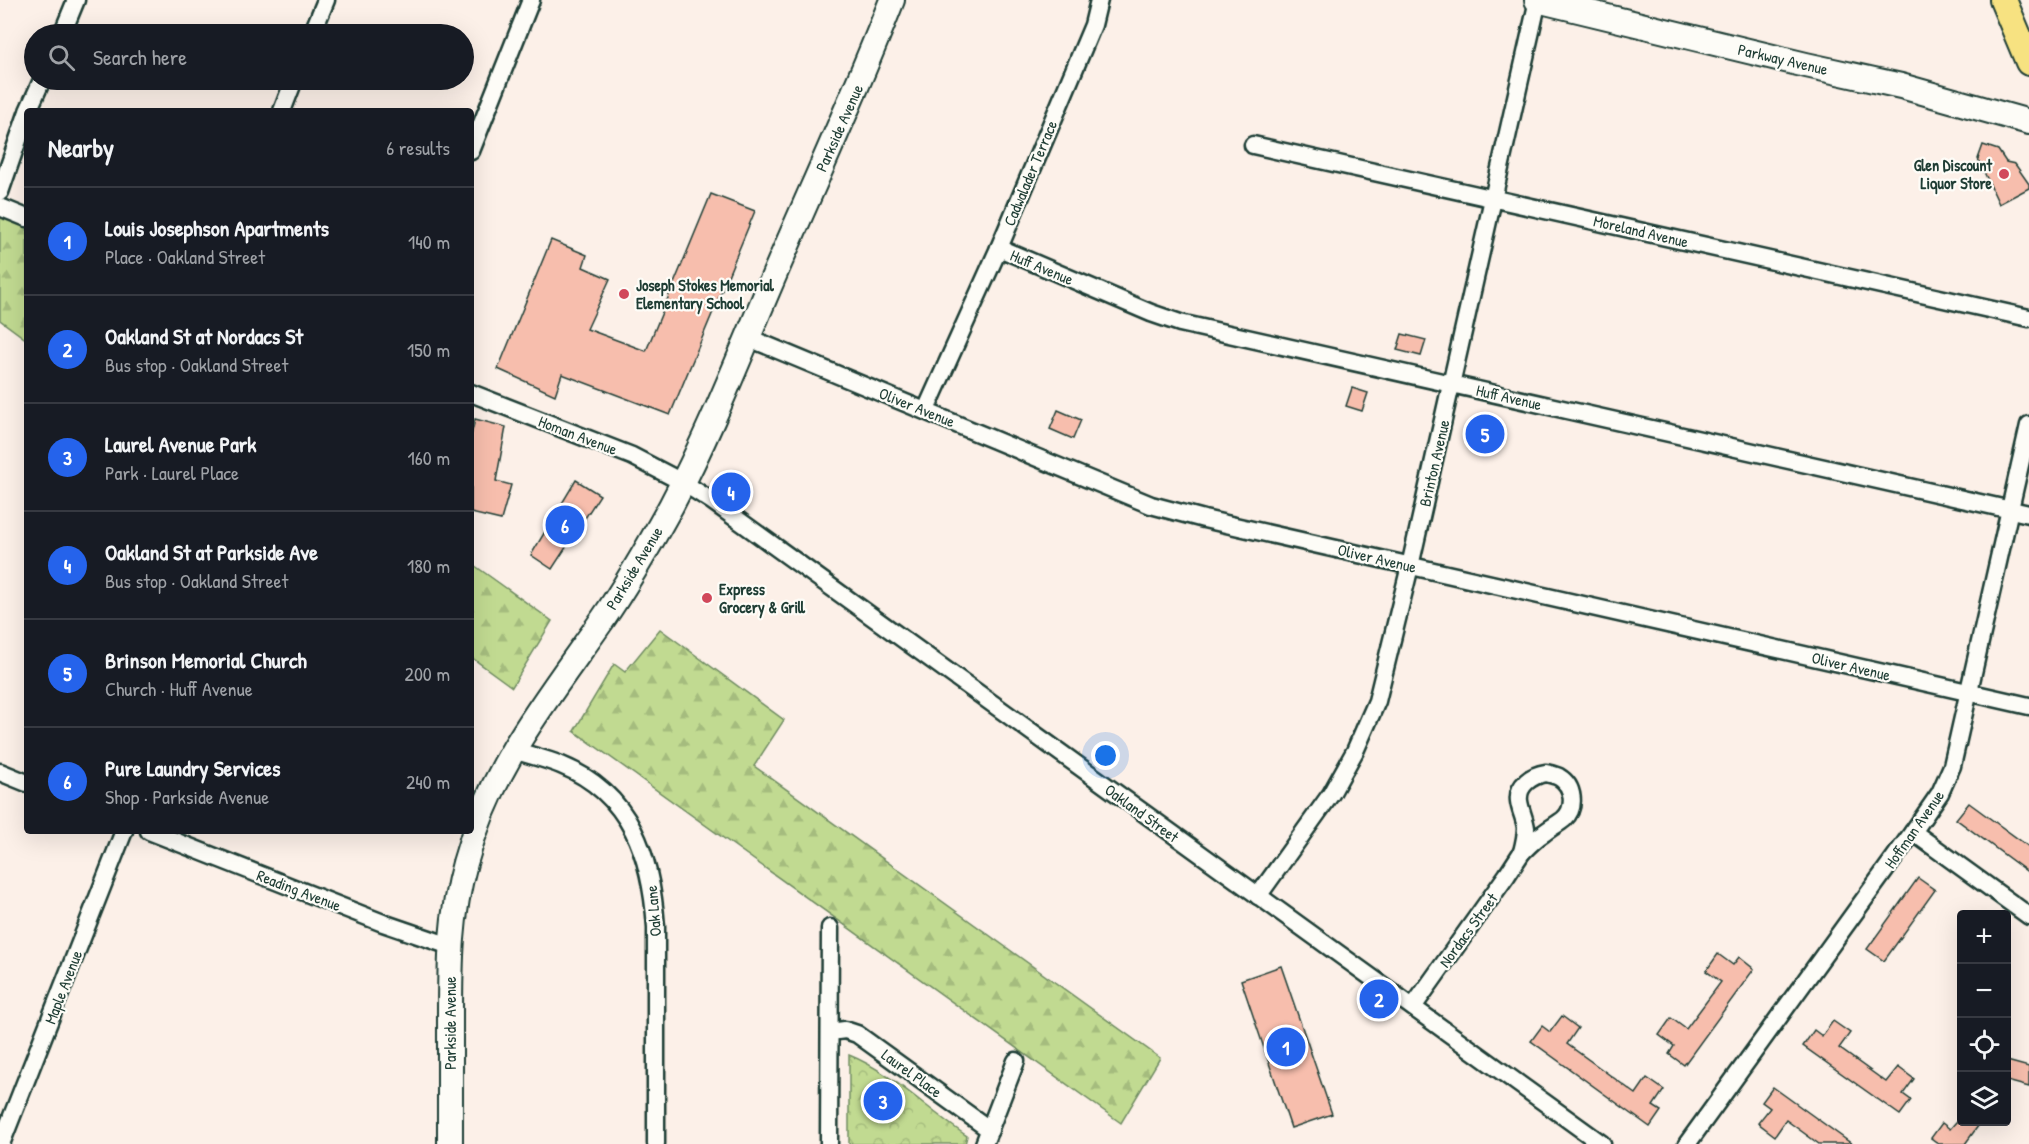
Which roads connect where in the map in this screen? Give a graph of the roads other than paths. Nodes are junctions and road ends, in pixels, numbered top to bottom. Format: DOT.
graph roads {
  1 [pos="76,0"];
  2 [pos="326,0"];
  3 [pos="531,0"];
  4 [pos="892,0"];
  5 [pos="1099,0"];
  6 [pos="1538,0"];
  7 [pos="2003,0"];
  8 [pos="66,24"];
  9 [pos="316,24"];
  10 [pos="2029,62"];
  11 [pos="38,90"];
  12 [pos="290,90"];
  13 [pos="30,108"];
  14 [pos="283,108"];
  15 [pos="2029,122"];
  16 [pos="24,124"];
  17 [pos="474,143"];
  18 [pos="1253,144"];
  19 [pos="0,192"];
  20 [pos="1494,198"];
  21 [pos="0,207"];
  22 [pos="24,217"];
  23 [pos="999,248"];
  24 [pos="2029,318"];
  25 [pos="749,338"];
  26 [pos="1452,384"];
  27 [pos="474,394"];
  28 [pos="926,410"];
  29 [pos="2029,425"];
  30 [pos="682,482"];
  31 [pos="2008,510"];
  32 [pos="2029,514"];
  33 [pos="1410,566"];
  34 [pos="1968,692"];
  35 [pos="2029,706"];
  36 [pos="513,750"];
  37 [pos="0,772"];
  38 [pos="24,782"];
  39 [pos="1913,832"];
  40 [pos="474,833"];
  41 [pos="123,834"];
  42 [pos="157,834"];
  43 [pos="474,834"];
  44 [pos="1522,852"];
  45 [pos="1258,896"];
  46 [pos="2029,916"];
  47 [pos="830,928"];
  48 [pos="450,946"];
  49 [pos="1413,1007"];
  50 [pos="830,1032"];
  51 [pos="1016,1061"];
  52 [pos="987,1137"];
  53 [pos="1,1144"];
  54 [pos="450,1144"];
  55 [pos="656,1144"];
  56 [pos="829,1144"];
  57 [pos="1602,1144"];
  58 [pos="1687,1144"];
  1 -- 8 [label="street"];
  2 -- 9 [label="street"];
  3 -- 17 [label="street"];
  4 -- 25 [label="main road, Parkside Avenue"];
  5 -- 23 [label="street, Cadwalader Terrace"];
  6 -- 15 [label="main road, Parkway Avenue"];
  6 -- 20 [label="street, Brinton Avenue"];
  7 -- 10 [label="main road"];
  11 -- 13 [label="street"];
  12 -- 14 [label="street"];
  16 -- 19 [label="street"];
  18 -- 20 [label="street, Moreland Avenue"];
  20 -- 24 [label="street, Moreland Avenue"];
  20 -- 26 [label="street, Brinton Avenue"];
  21 -- 22 [label="street"];
  23 -- 26 [label="street, Huff Avenue"];
  23 -- 28 [label="street, Cadwalader Terrace"];
  25 -- 28 [label="street, Oliver Avenue"];
  25 -- 30 [label="main road, Parkside Avenue"];
  26 -- 31 [label="street, Huff Avenue"];
  26 -- 33 [label="street, Brinton Avenue"];
  27 -- 30 [label="street, Homan Avenue"];
  28 -- 33 [label="street, Oliver Avenue"];
  29 -- 31 [label="street, Hoffman Avenue"];
  30 -- 36 [label="main road, Parkside Avenue"];
  30 -- 45 [label="street, Oakland Street"];
  31 -- 32 [label="street, Huff Avenue"];
  31 -- 34 [label="street, Hoffman Avenue"];
  33 -- 34 [label="street, Oliver Avenue"];
  33 -- 45 [label="street, Brinton Avenue"];
  34 -- 35 [label="street, Oliver Avenue"];
  34 -- 39 [label="street, Hoffman Avenue"];
  36 -- 40 [label="main road, Parkside Avenue"];
  36 -- 55 [label="street, Oak Lane"];
  37 -- 38 [label="street"];
  39 -- 46 [label="street"];
  39 -- 58 [label="street, Hoffman Avenue"];
  41 -- 53 [label="street, Maple Avenue"];
  42 -- 48 [label="street, Reading Avenue"];
  43 -- 48 [label="main road, Parkside Avenue"];
  44 -- 44 [label="street, Nordacs Street"];
  44 -- 49 [label="street, Nordacs Street"];
  45 -- 49 [label="street, Oakland Street"];
  47 -- 50 [label="street"];
  48 -- 54 [label="main road, Parkside Avenue"];
  49 -- 57 [label="street, Oakland Street"];
  50 -- 52 [label="street, Laurel Place"];
  50 -- 56 [label="street"];
  51 -- 52 [label="street"];
}
